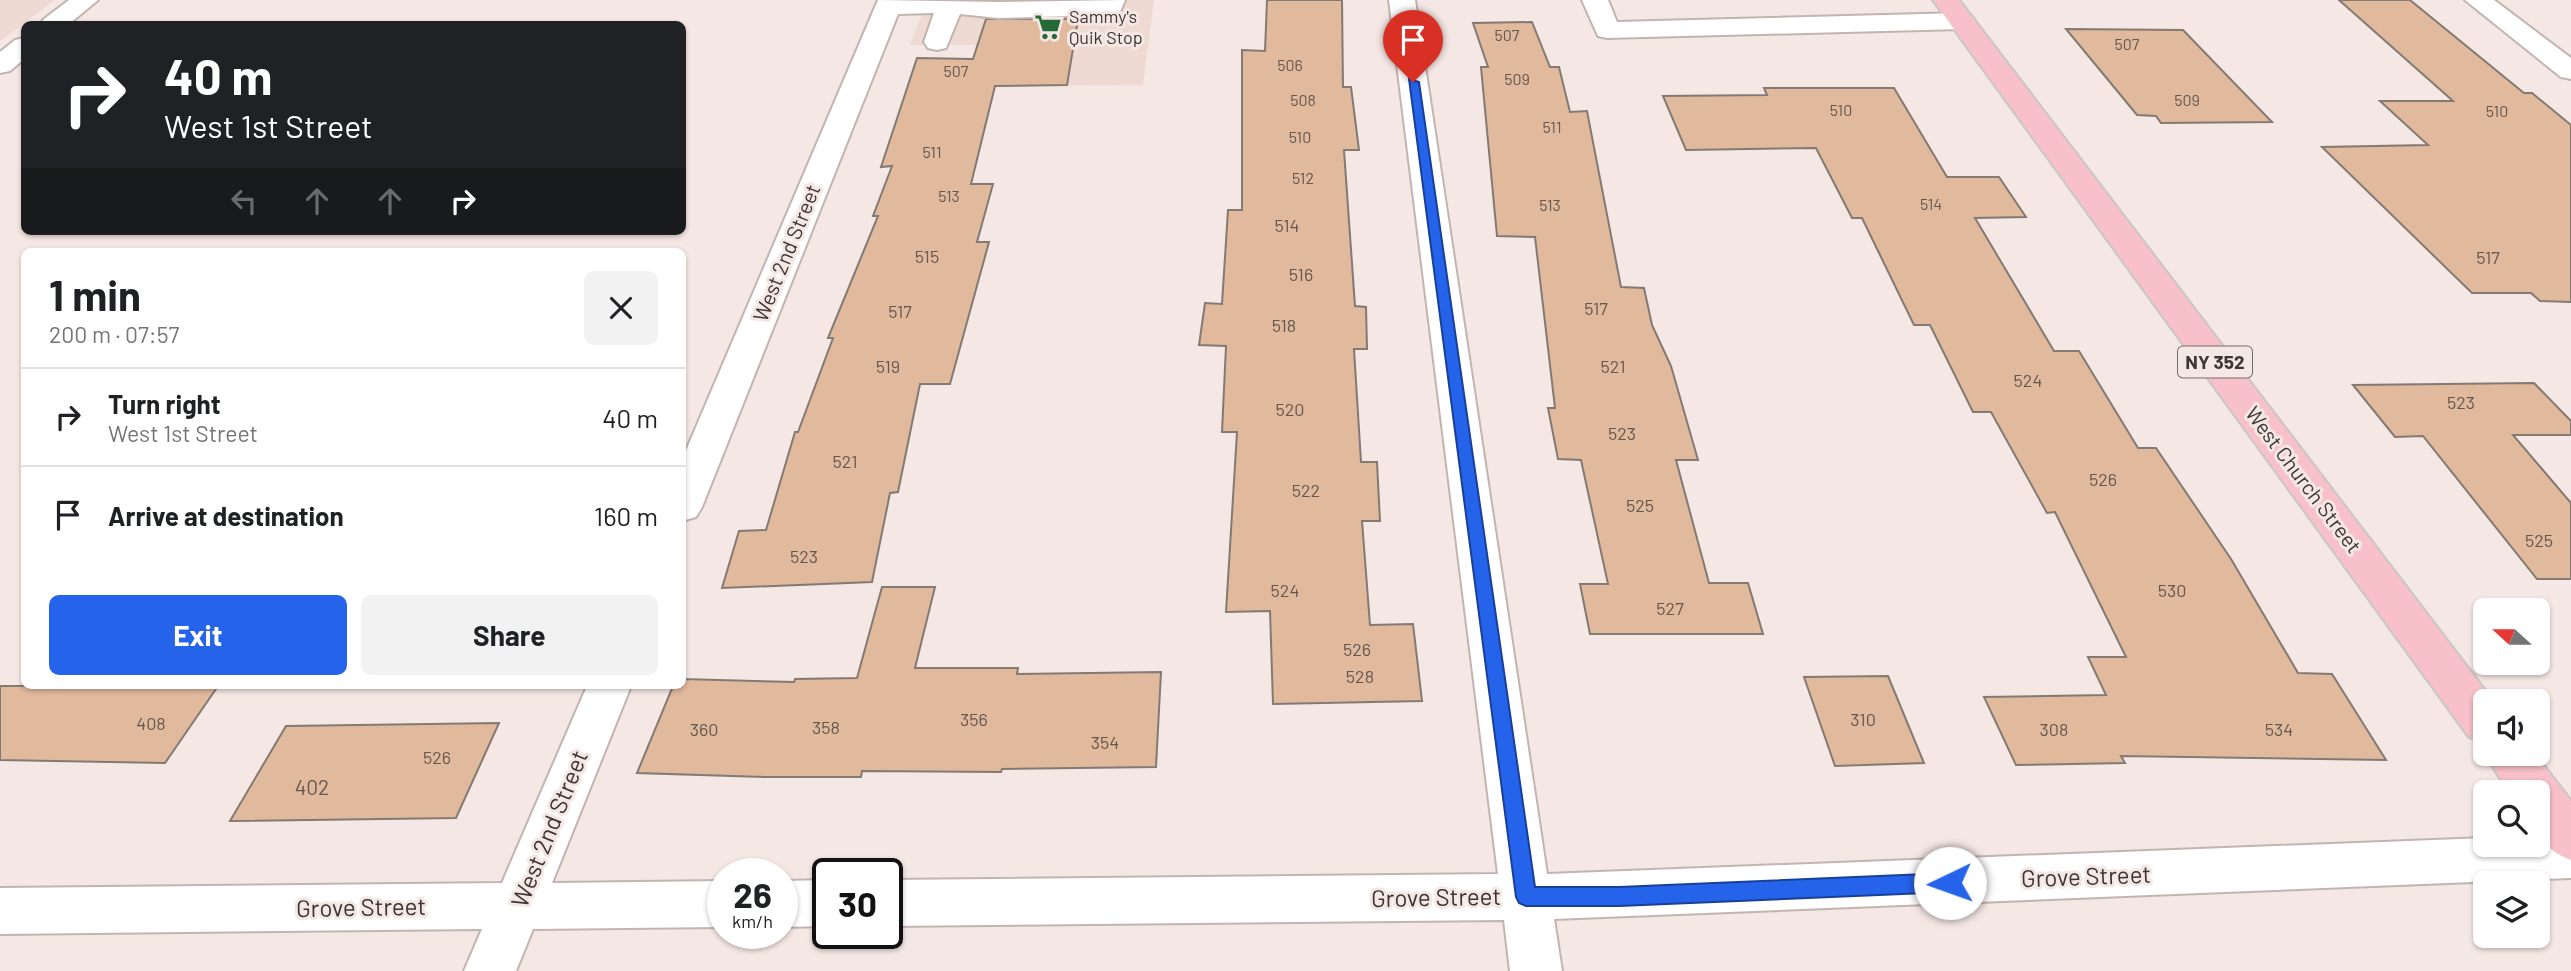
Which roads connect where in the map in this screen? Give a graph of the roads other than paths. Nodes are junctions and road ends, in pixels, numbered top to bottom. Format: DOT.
graph roads {
  1 [pos="85,0"];
  2 [pos="1112,0"];
  3 [pos="1402,0"];
  4 [pos="1595,0"];
  5 [pos="2478,0"];
  6 [pos="889,3"];
  7 [pos="951,3"];
  8 [pos="1954,11"];
  9 [pos="57,21"];
  10 [pos="937,42"];
  11 [pos="21,48"];
  12 [pos="0,65"];
  13 [pos="2571,71"];
  14 [pos="686,497"];
  15 [pos="608,689"];
  16 [pos="2473,708"];
  17 [pos="2550,811"];
  18 [pos="2571,839"];
  19 [pos="2571,856"];
  20 [pos="1526,897"];
  21 [pos="903,903"];
  22 [pos="707,904"];
  23 [pos="519,906"];
  24 [pos="0,911"];
  25 [pos="490,971"];
  26 [pos="1536,971"];
  1 -- 9 [label="street"];
  2 -- 7 [label="street"];
  3 -- 20 [label="street"];
  4 -- 8 [label="street"];
  5 -- 13 [label="street"];
  6 -- 7 [label="street"];
  6 -- 14 [label="street, West 2nd Street"];
  7 -- 10 [label="street"];
  8 -- 16 [label="main road, West Church Street / NY 352"];
  11 -- 12 [label="street"];
  15 -- 23 [label="street, West 2nd Street"];
  17 -- 18 [label="main road"];
  19 -- 20 [label="street, Grove Street"];
  20 -- 21 [label="street, Grove Street"];
  20 -- 26 [label="street"];
  22 -- 23 [label="street, Grove Street"];
  23 -- 24 [label="street, Grove Street"];
  23 -- 25 [label="street, West 2nd Street"];
}
